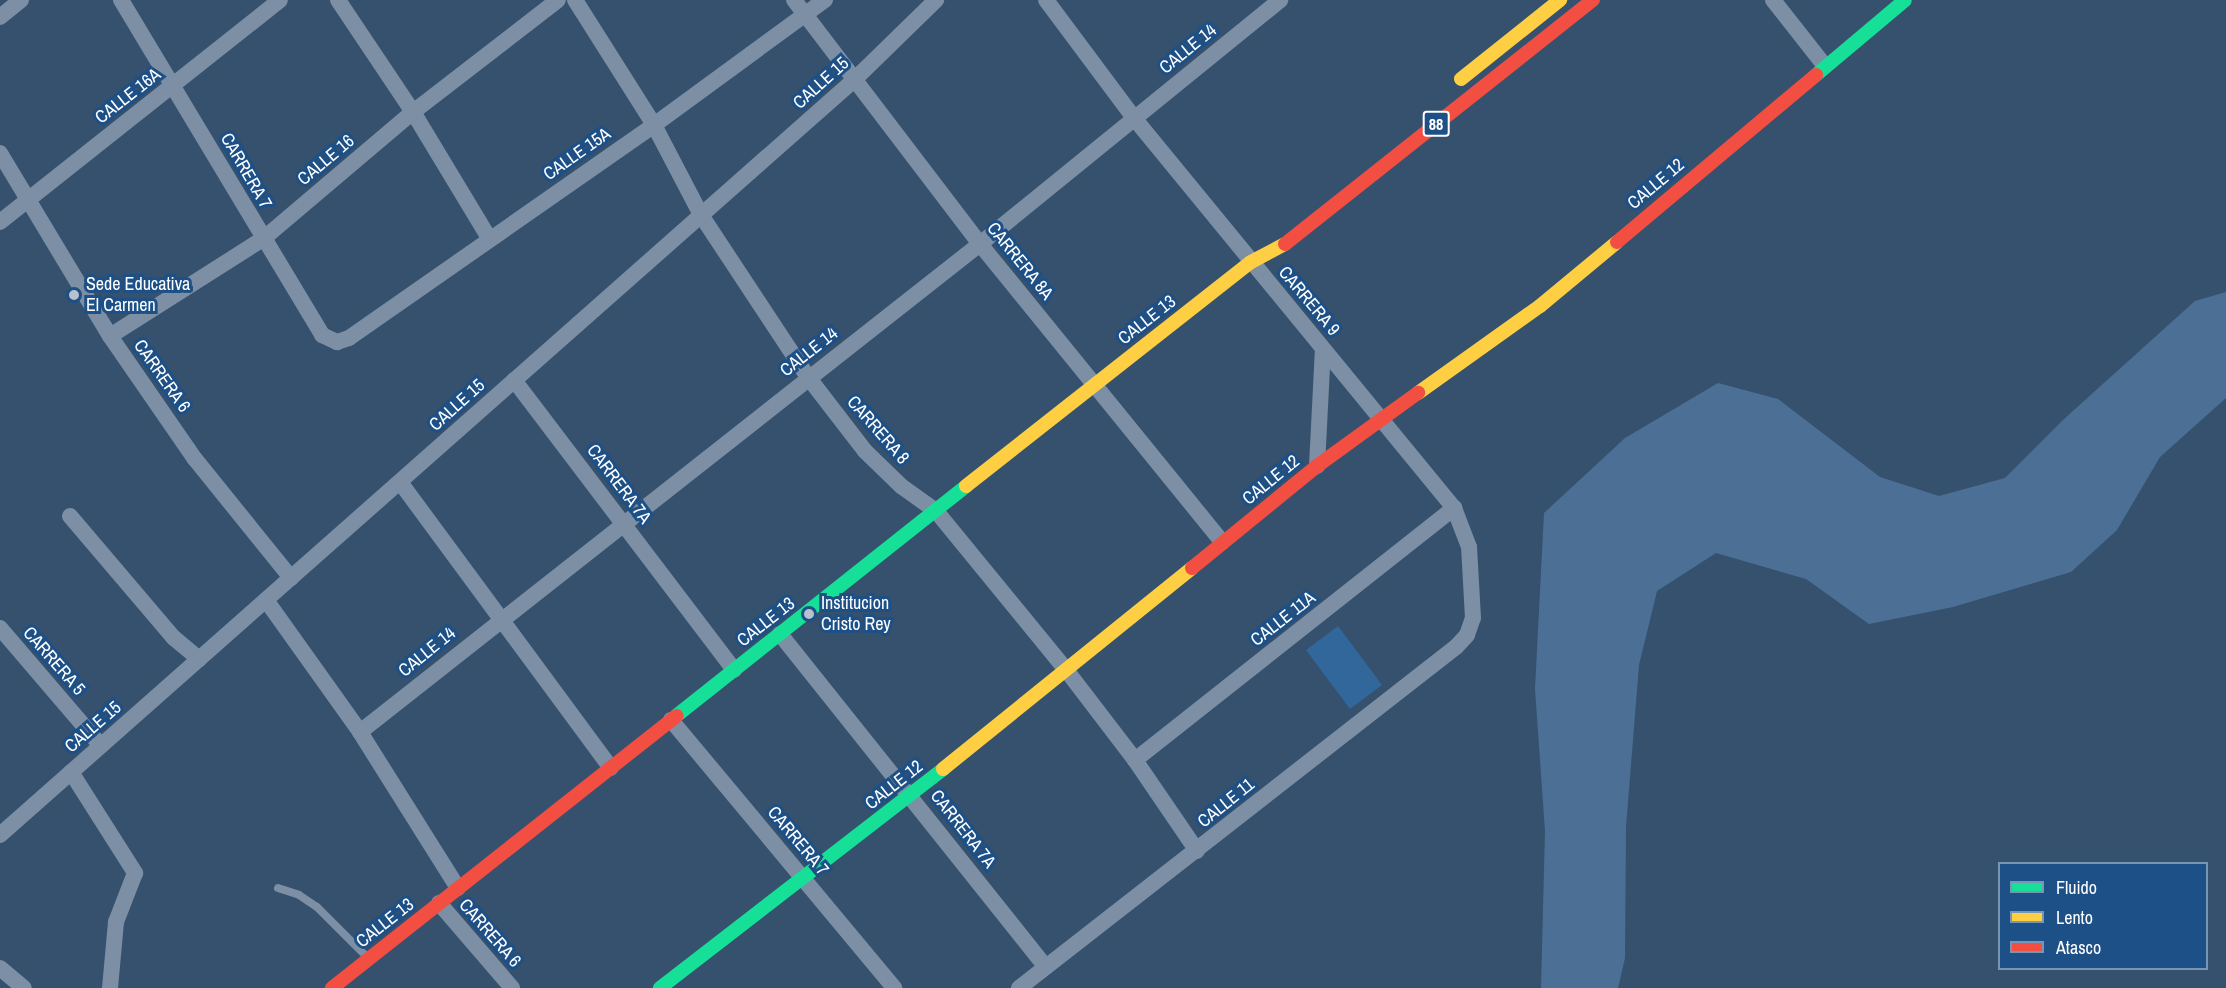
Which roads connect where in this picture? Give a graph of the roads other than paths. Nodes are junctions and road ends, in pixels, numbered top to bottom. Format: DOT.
graph roads {
  1 [pos="21,0"];
  2 [pos="121,0"];
  3 [pos="280,0"];
  4 [pos="338,0"];
  5 [pos="558,0"];
  6 [pos="575,0"];
  7 [pos="825,0"];
  8 [pos="936,0"];
  9 [pos="1046,0"];
  10 [pos="1280,0"];
  11 [pos="1560,0"];
  12 [pos="1593,0"];
  13 [pos="1773,0"];
  14 [pos="1905,0"];
  15 [pos="798,6"];
  16 [pos="0,17"];
  17 [pos="1825,66"];
  18 [pos="854,80"];
  19 [pos="174,84"];
  20 [pos="1450,88"];
  21 [pos="413,112"];
  22 [pos="1134,118"];
  23 [pos="654,125"];
  24 [pos="0,153"];
  25 [pos="29,200"];
  26 [pos="701,215"];
  27 [pos="0,222"];
  28 [pos="1268,234"];
  29 [pos="489,238"];
  30 [pos="263,239"];
  31 [pos="980,244"];
  32 [pos="1251,262"];
  33 [pos="110,336"];
  34 [pos="349,338"];
  35 [pos="1323,349"];
  36 [pos="808,377"];
  37 [pos="514,380"];
  38 [pos="1096,384"];
  39 [pos="1381,419"];
  40 [pos="1317,466"];
  41 [pos="400,482"];
  42 [pos="1454,507"];
  43 [pos="936,511"];
  44 [pos="70,516"];
  45 [pos="624,522"];
  46 [pos="1222,542"];
  47 [pos="291,578"];
  48 [pos="266,600"];
  49 [pos="502,617"];
  50 [pos="0,628"];
  51 [pos="780,634"];
  52 [pos="1456,647"];
  53 [pos="200,658"];
  54 [pos="734,670"];
  55 [pos="1067,671"];
  56 [pos="671,720"];
  57 [pos="360,732"];
  58 [pos="101,746"];
  59 [pos="1135,760"];
  60 [pos="611,768"];
  61 [pos="71,772"];
  62 [pos="912,795"];
  63 [pos="2,830"];
  64 [pos="1197,851"];
  65 [pos="803,878"];
  66 [pos="278,888"];
  67 [pos="458,888"];
  68 [pos="439,903"];
  69 [pos="369,959"];
  70 [pos="1046,966"];
  71 [pos="0,968"];
  72 [pos="665,987"];
  73 [pos="24,988"];
  74 [pos="110,988"];
  75 [pos="332,988"];
  76 [pos="512,988"];
  77 [pos="894,988"];
  78 [pos="1019,988"];
  1 -- 16 [label="street"];
  2 -- 19 [label="street, CARRERA 7"];
  3 -- 19 [label="street, CALLE 16A"];
  4 -- 21 [label="street"];
  5 -- 21 [label="street, CALLE 16"];
  6 -- 23 [label="street, CARRERA 8"];
  7 -- 15 [label="street, CALLE 15A"];
  8 -- 18 [label="street, CALLE 15"];
  9 -- 22 [label="street, CARRERA 9"];
  10 -- 22 [label="street, CALLE 14"];
  11 -- 20 [label="main road, 88"];
  12 -- 32 [label="main road, CALLE 13 / 88"];
  13 -- 17 [label="street"];
  14 -- 17 [label="main road, CALLE 12"];
  15 -- 18 [label="street, CARRERA 8A"];
  15 -- 23 [label="street, CALLE 15A"];
  17 -- 39 [label="main road, CALLE 12"];
  18 -- 26 [label="street, CALLE 15"];
  18 -- 31 [label="street, CARRERA 8A"];
  19 -- 25 [label="street, CALLE 16A"];
  19 -- 30 [label="street, CARRERA 7"];
  21 -- 29 [label="street"];
  21 -- 30 [label="street, CALLE 16"];
  22 -- 31 [label="street, CALLE 14"];
  22 -- 32 [label="street, CARRERA 9"];
  23 -- 26 [label="street, CARRERA 8"];
  23 -- 29 [label="street, CALLE 15A"];
  24 -- 25 [label="street, CARRERA 6"];
  25 -- 27 [label="street, CALLE 16A"];
  25 -- 33 [label="street, CARRERA 6"];
  26 -- 36 [label="street, CARRERA 8"];
  26 -- 37 [label="street, CALLE 15"];
  28 -- 32 [label="main road, CALLE 13 / 88"];
  29 -- 34 [label="street, CALLE 15A"];
  30 -- 33 [label="street, CALLE 16"];
  30 -- 34 [label="street, CARRERA 7"];
  31 -- 36 [label="street, CALLE 14"];
  31 -- 38 [label="street, CARRERA 8A"];
  32 -- 35 [label="street, CARRERA 9"];
  32 -- 38 [label="main road, CALLE 13 / 88"];
  33 -- 47 [label="street, CARRERA 6"];
  35 -- 39 [label="street, CARRERA 9"];
  35 -- 40 [label="street"];
  36 -- 43 [label="street, CARRERA 8"];
  36 -- 45 [label="street, CALLE 14"];
  37 -- 41 [label="street, CALLE 15"];
  37 -- 45 [label="street, CARRERA 7A"];
  38 -- 43 [label="main road, CALLE 13 / 88"];
  38 -- 46 [label="street, CARRERA 8A"];
  39 -- 40 [label="main road, CALLE 12"];
  39 -- 42 [label="street, CARRERA 9"];
  40 -- 46 [label="main road, CALLE 12"];
  41 -- 47 [label="street, CALLE 15"];
  41 -- 49 [label="street"];
  42 -- 52 [label="street, CARRERA 9"];
  42 -- 59 [label="street, CALLE 11A"];
  43 -- 51 [label="main road, CALLE 13 / 88"];
  43 -- 55 [label="street, CARRERA 8"];
  44 -- 53 [label="street"];
  45 -- 49 [label="street, CALLE 14"];
  45 -- 54 [label="street, CARRERA 7A"];
  46 -- 55 [label="main road, CALLE 12"];
  47 -- 48 [label="street, CALLE 15"];
  48 -- 53 [label="street, CALLE 15"];
  48 -- 57 [label="street"];
  49 -- 57 [label="street, CALLE 14"];
  49 -- 60 [label="street"];
  50 -- 58 [label="street, CARRERA 5"];
  51 -- 54 [label="main road, CALLE 13 / 88"];
  51 -- 62 [label="street, CARRERA 7A"];
  52 -- 64 [label="street, CALLE 11"];
  53 -- 58 [label="street, CALLE 15"];
  54 -- 56 [label="main road, CALLE 13 / 88"];
  55 -- 59 [label="street, CARRERA 8"];
  55 -- 62 [label="main road, CALLE 12"];
  56 -- 60 [label="main road, CALLE 13 / 88"];
  56 -- 65 [label="street, CARRERA 7"];
  57 -- 67 [label="street"];
  58 -- 61 [label="street, CALLE 15"];
  59 -- 64 [label="street, CARRERA 8"];
  60 -- 67 [label="main road, CALLE 13 / 88"];
  61 -- 63 [label="street, CALLE 15"];
  61 -- 74 [label="street"];
  62 -- 65 [label="main road, CALLE 12"];
  62 -- 70 [label="street, CARRERA 7A"];
  64 -- 70 [label="street, CALLE 11"];
  65 -- 72 [label="main road, CALLE 12"];
  65 -- 77 [label="street, CARRERA 7"];
  66 -- 69 [label="lane"];
  67 -- 68 [label="main road, CALLE 13 / 88"];
  68 -- 69 [label="main road, CALLE 13 / 88"];
  68 -- 76 [label="street, CARRERA 6"];
  69 -- 75 [label="main road, CALLE 13 / 88"];
  70 -- 78 [label="street, CALLE 11"];
  71 -- 73 [label="street"];
}
